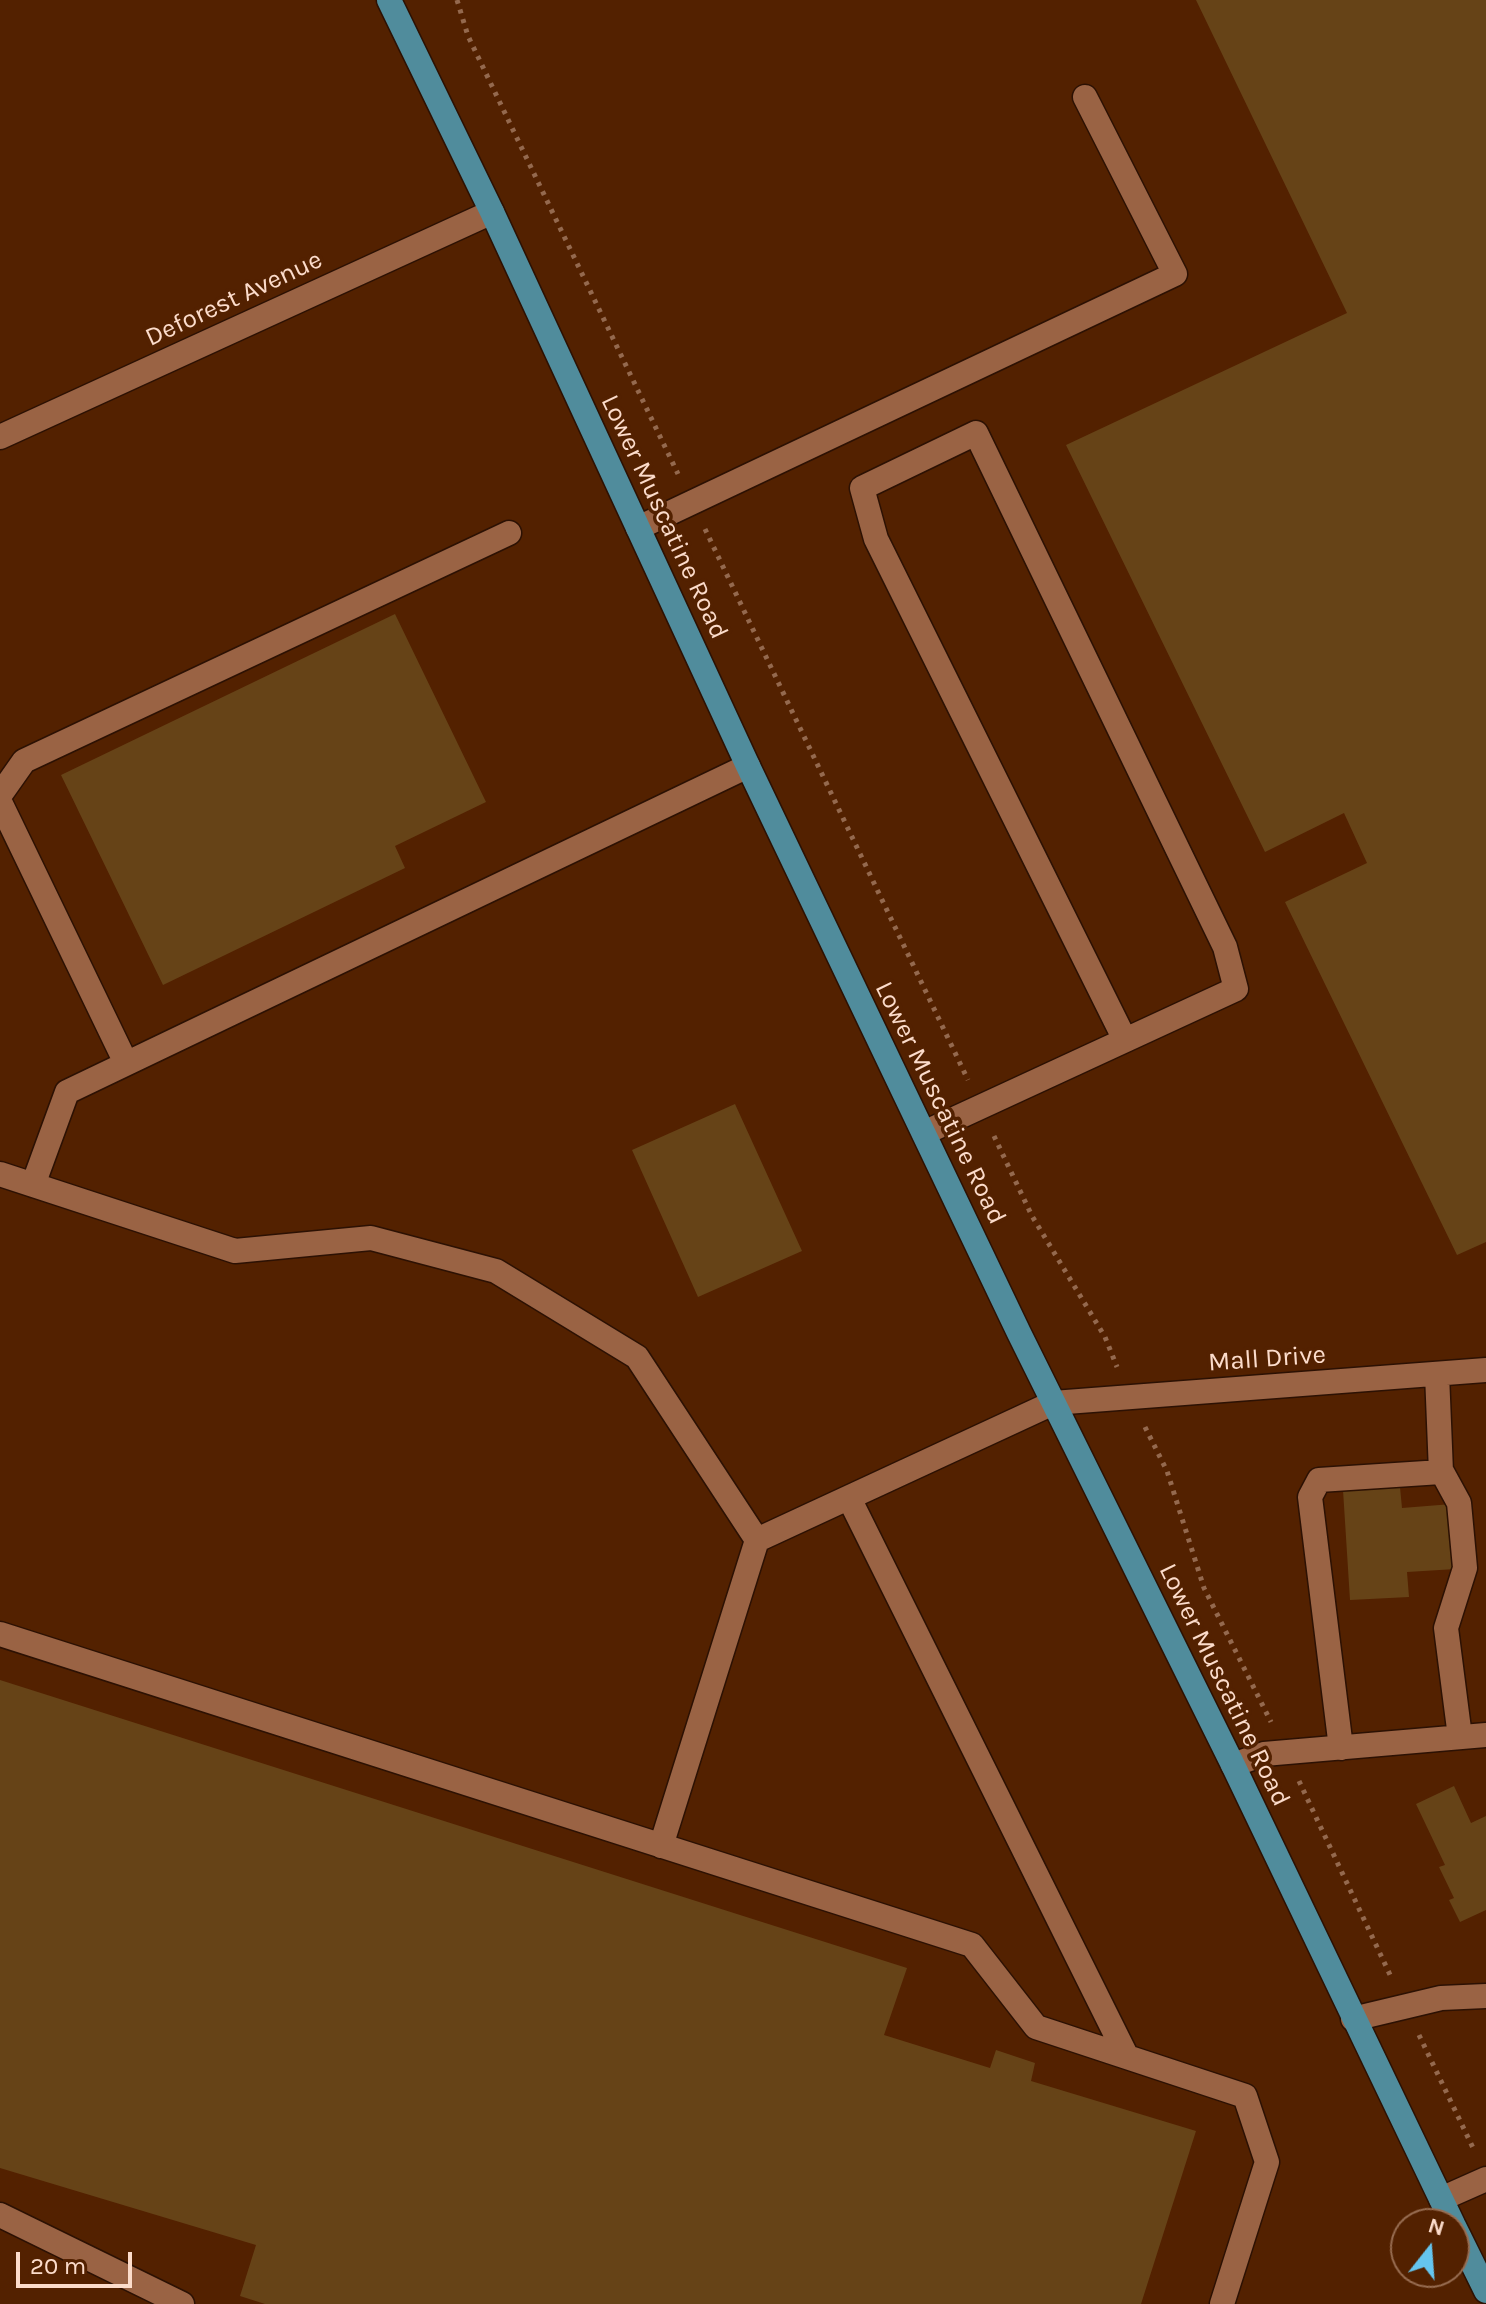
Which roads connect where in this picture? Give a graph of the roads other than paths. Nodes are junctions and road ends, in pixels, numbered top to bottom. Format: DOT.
graph roads {
  1 [pos="389,0"];
  2 [pos="1085,97"];
  3 [pos="492,212"];
  4 [pos="0,437"];
  5 [pos="638,528"];
  6 [pos="509,533"];
  7 [pos="748,766"];
  8 [pos="0,795"];
  9 [pos="0,802"];
  10 [pos="1125,1040"];
  11 [pos="126,1063"];
  12 [pos="924,1133"];
  13 [pos="0,1174"];
  14 [pos="33,1185"];
  15 [pos="1486,1370"];
  16 [pos="1437,1374"];
  17 [pos="1053,1403"];
  18 [pos="1441,1470"];
  19 [pos="849,1498"];
  20 [pos="757,1540"];
  21 [pos="0,1634"];
  22 [pos="1486,1735"];
  23 [pos="1460,1737"];
  24 [pos="1341,1748"];
  25 [pos="1233,1765"];
  26 [pos="661,1846"];
  27 [pos="1486,1996"];
  28 [pos="1353,2019"];
  29 [pos="1127,2057"];
  30 [pos="1483,2170"];
  31 [pos="1441,2199"];
  32 [pos="1446,2208"];
  33 [pos="0,2215"];
  34 [pos="1470,2258"];
  35 [pos="1486,2291"];
  36 [pos="182,2304"];
  37 [pos="1222,2304"];
  1 -- 3 [label="main road, Lower Muscatine Road"];
  2 -- 5 [label="street"];
  3 -- 4 [label="street, Deforest Avenue"];
  3 -- 5 [label="main road, Lower Muscatine Road"];
  5 -- 7 [label="main road, Lower Muscatine Road"];
  6 -- 8 [label="street"];
  7 -- 11 [label="street"];
  7 -- 12 [label="main road, Lower Muscatine Road"];
  9 -- 11 [label="street"];
  10 -- 10 [label="street"];
  10 -- 12 [label="street"];
  11 -- 14 [label="street"];
  12 -- 17 [label="main road, Lower Muscatine Road"];
  13 -- 14 [label="street"];
  14 -- 20 [label="street"];
  15 -- 16 [label="street, Mall Drive"];
  16 -- 17 [label="street, Mall Drive"];
  16 -- 18 [label="street"];
  17 -- 19 [label="street"];
  17 -- 25 [label="main road, Lower Muscatine Road"];
  18 -- 23 [label="street"];
  18 -- 24 [label="street"];
  19 -- 20 [label="street"];
  19 -- 29 [label="street"];
  20 -- 26 [label="street"];
  21 -- 26 [label="street"];
  22 -- 23 [label="street"];
  23 -- 24 [label="street"];
  24 -- 25 [label="street"];
  25 -- 28 [label="main road, Lower Muscatine Road"];
  26 -- 29 [label="street"];
  27 -- 28 [label="street"];
  28 -- 31 [label="main road, Lower Muscatine Road"];
  29 -- 37 [label="street"];
  30 -- 31 [label="street"];
  31 -- 32 [label="main road, Lower Muscatine Road"];
  33 -- 36 [label="street"];
  34 -- 35 [label="main road, Lower Muscatine Road"];
}
